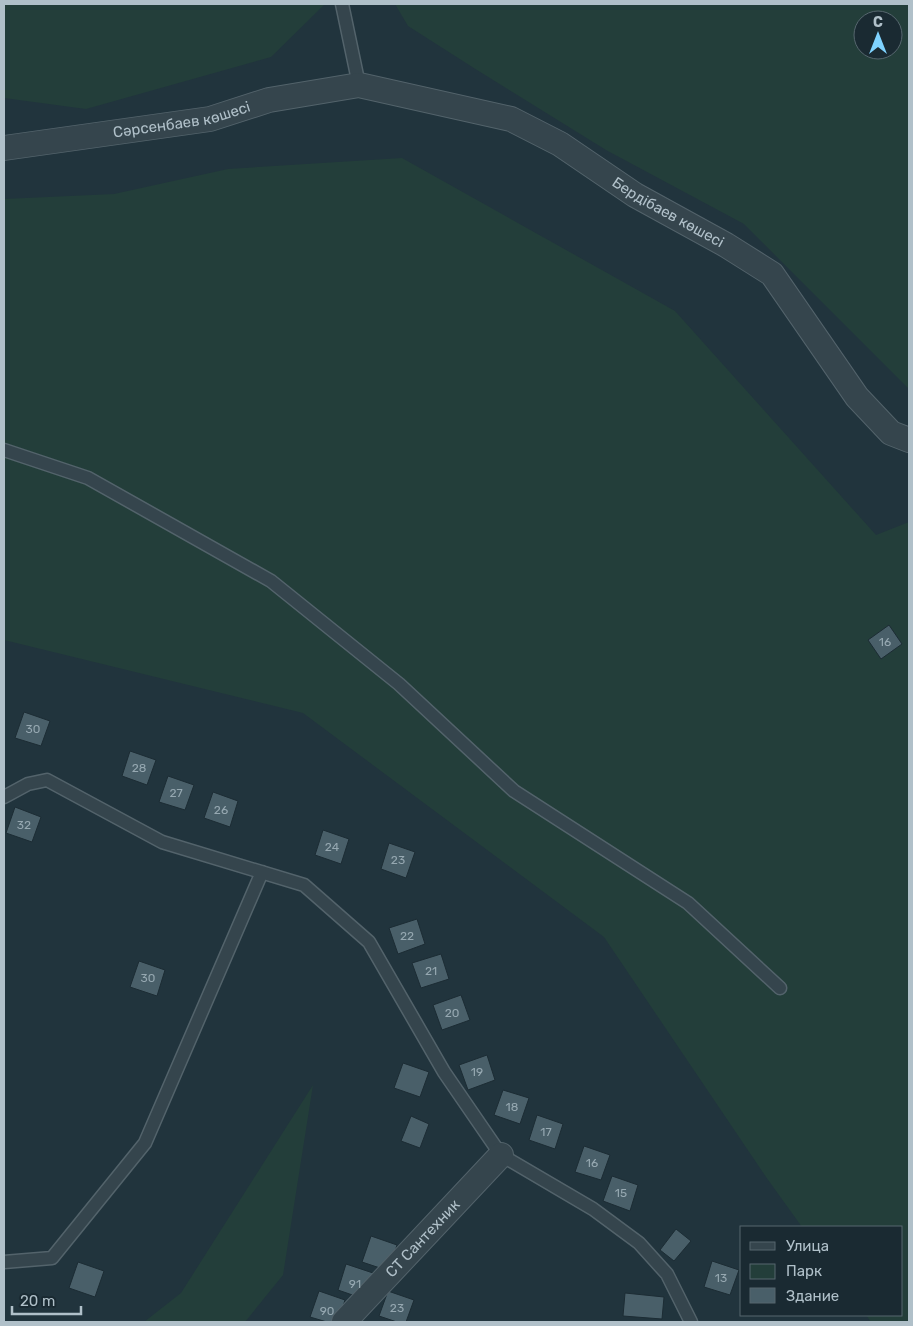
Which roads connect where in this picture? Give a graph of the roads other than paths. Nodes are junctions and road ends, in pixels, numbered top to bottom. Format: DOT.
graph roads {
  1 [pos="342,4"];
  2 [pos="359,85"];
  3 [pos="4,148"];
  4 [pos="909,440"];
  5 [pos="4,450"];
  6 [pos="4,797"];
  7 [pos="262,872"];
  8 [pos="780,988"];
  9 [pos="500,1155"];
  10 [pos="4,1262"];
  11 [pos="344,1322"];
  12 [pos="691,1322"];
  1 -- 2 [label="lane"];
  2 -- 3 [label="street, Сәрсенбаев көшесі"];
  2 -- 4 [label="street, Бердібаев көшесі"];
  5 -- 8 [label="lane"];
  6 -- 7 [label="lane"];
  7 -- 9 [label="lane"];
  7 -- 10 [label="lane"];
  9 -- 11 [label="street, СТ Сантехник"];
  9 -- 12 [label="lane"];
}
